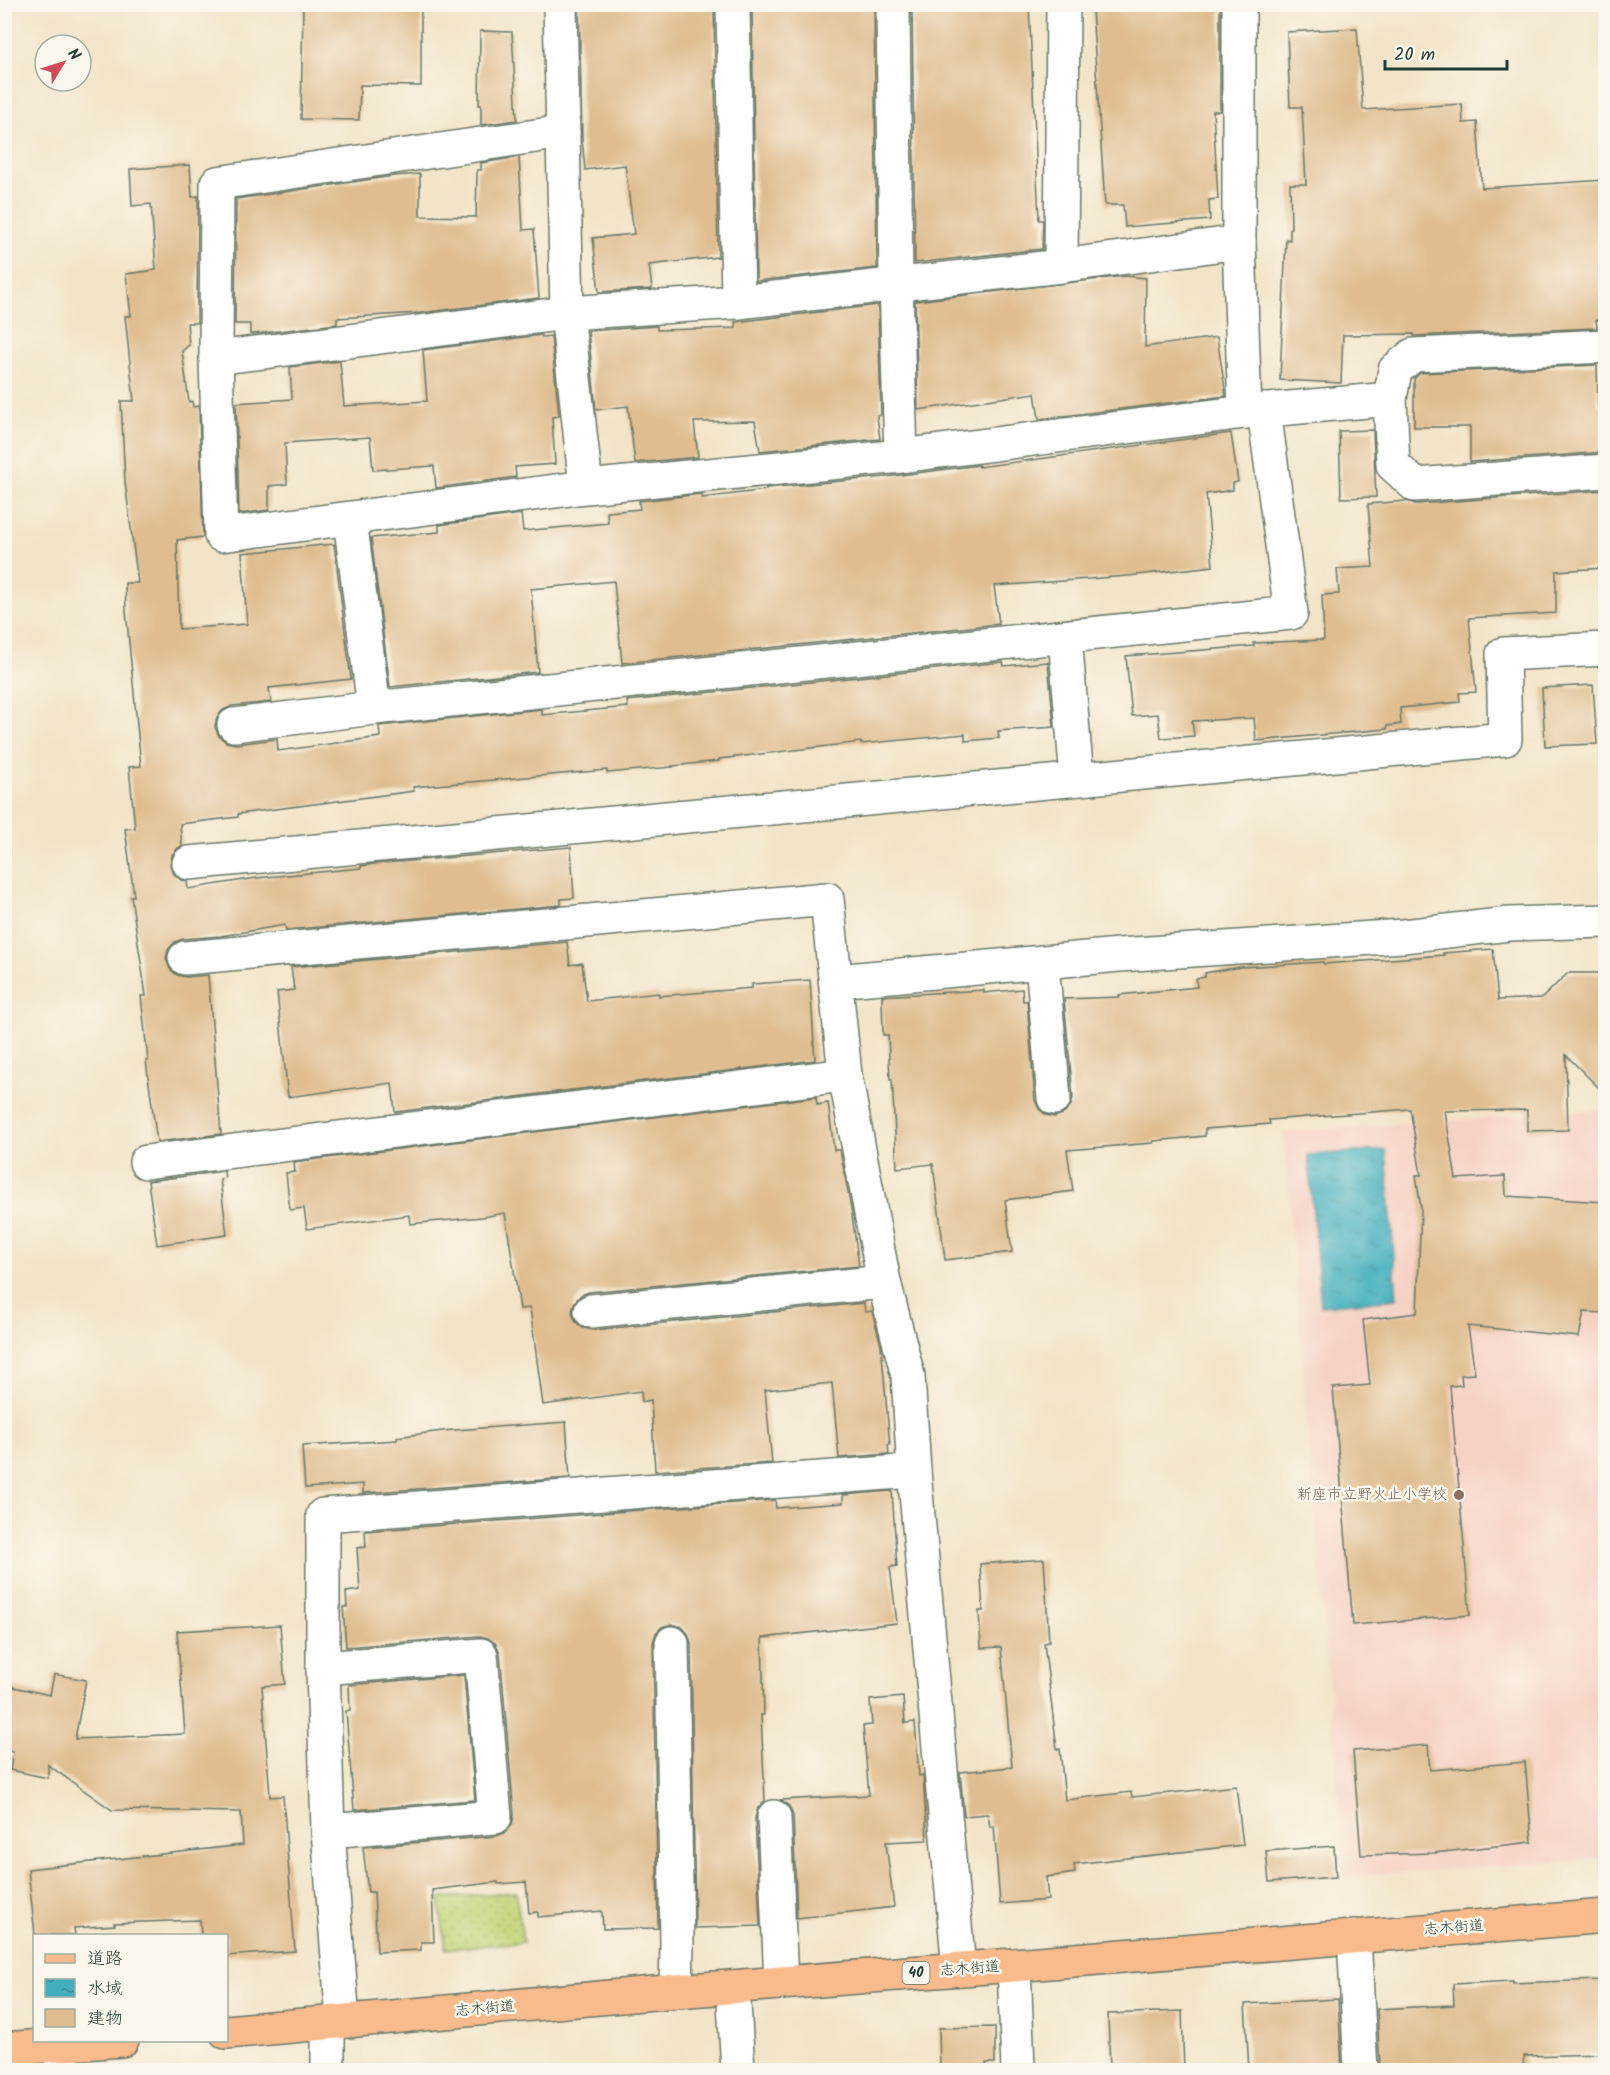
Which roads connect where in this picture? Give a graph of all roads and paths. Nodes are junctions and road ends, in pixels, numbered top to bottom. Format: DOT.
graph roads {
  1 [pos="560,4"];
  2 [pos="733,4"];
  3 [pos="893,4"];
  4 [pos="1063,4"];
  5 [pos="1239,4"];
  6 [pos="563,132"];
  7 [pos="1239,242"];
  8 [pos="1061,266"];
  9 [pos="896,284"];
  10 [pos="738,302"];
  11 [pos="567,313"];
  12 [pos="1605,346"];
  13 [pos="216,358"];
  14 [pos="1390,399"];
  15 [pos="1254,411"];
  16 [pos="901,456"];
  17 [pos="1605,471"];
  18 [pos="586,487"];
  19 [pos="350,519"];
  20 [pos="1065,637"];
  21 [pos="1605,649"];
  22 [pos="374,708"];
  23 [pos="234,725"];
  24 [pos="1077,779"];
  25 [pos="189,863"];
  26 [pos="1605,921"];
  27 [pos="185,958"];
  28 [pos="1042,963"];
  29 [pos="836,981"];
  30 [pos="845,1075"];
  31 [pos="1054,1098"];
  32 [pos="146,1162"];
  33 [pos="884,1282"];
  34 [pos="591,1311"];
  35 [pos="914,1471"];
  36 [pos="672,1643"];
  37 [pos="323,1668"];
  38 [pos="774,1817"];
  39 [pos="328,1832"];
  40 [pos="1605,1916"];
  41 [pos="1354,1936"];
  42 [pos="1014,1965"];
  43 [pos="959,1969"];
  44 [pos="781,1983"];
  45 [pos="733,1987"];
  46 [pos="676,1991"];
  47 [pos="336,2022"];
  48 [pos="228,2032"];
  49 [pos="115,2042"];
  50 [pos="4,2049"];
  51 [pos="62,2058"];
  52 [pos="328,2070"];
  53 [pos="738,2070"];
  54 [pos="1018,2070"];
  55 [pos="1361,2070"];
  1 -- 6 [label="street"];
  2 -- 10 [label="street"];
  3 -- 9 [label="street"];
  4 -- 8 [label="street"];
  5 -- 7 [label="street"];
  6 -- 11 [label="street"];
  6 -- 13 [label="street"];
  7 -- 8 [label="street"];
  7 -- 15 [label="street"];
  8 -- 9 [label="street"];
  9 -- 10 [label="street"];
  9 -- 16 [label="street"];
  10 -- 11 [label="street"];
  11 -- 13 [label="street"];
  11 -- 18 [label="street"];
  12 -- 14 [label="street"];
  13 -- 19 [label="street"];
  14 -- 15 [label="street"];
  14 -- 17 [label="street"];
  15 -- 16 [label="street"];
  15 -- 20 [label="street"];
  16 -- 18 [label="street"];
  18 -- 19 [label="street"];
  19 -- 22 [label="street"];
  20 -- 22 [label="street"];
  20 -- 24 [label="street"];
  21 -- 24 [label="street"];
  22 -- 23 [label="street"];
  24 -- 25 [label="street"];
  26 -- 28 [label="street"];
  27 -- 29 [label="street"];
  28 -- 29 [label="street"];
  28 -- 31 [label="street"];
  29 -- 30 [label="street"];
  30 -- 32 [label="street"];
  30 -- 33 [label="street"];
  33 -- 34 [label="street"];
  33 -- 35 [label="street"];
  35 -- 37 [label="street"];
  35 -- 43 [label="street"];
  36 -- 46 [label="street"];
  37 -- 39 [label="street"];
  37 -- 39 [label="street"];
  38 -- 44 [label="street"];
  39 -- 47 [label="street"];
  40 -- 41 [label="main road, 志木街道 / 40"];
  41 -- 42 [label="main road, 志木街道 / 40"];
  41 -- 55 [label="street"];
  42 -- 43 [label="main road, 志木街道 / 40"];
  42 -- 54 [label="street"];
  43 -- 44 [label="main road, 志木街道 / 40"];
  44 -- 45 [label="main road, 志木街道 / 40"];
  45 -- 46 [label="main road, 志木街道 / 40"];
  45 -- 53 [label="street"];
  46 -- 47 [label="main road, 志木街道 / 40"];
  47 -- 48 [label="main road, 志木街道 / 40"];
  47 -- 52 [label="street"];
  49 -- 51 [label="main road"];
  50 -- 51 [label="main road"];
}
